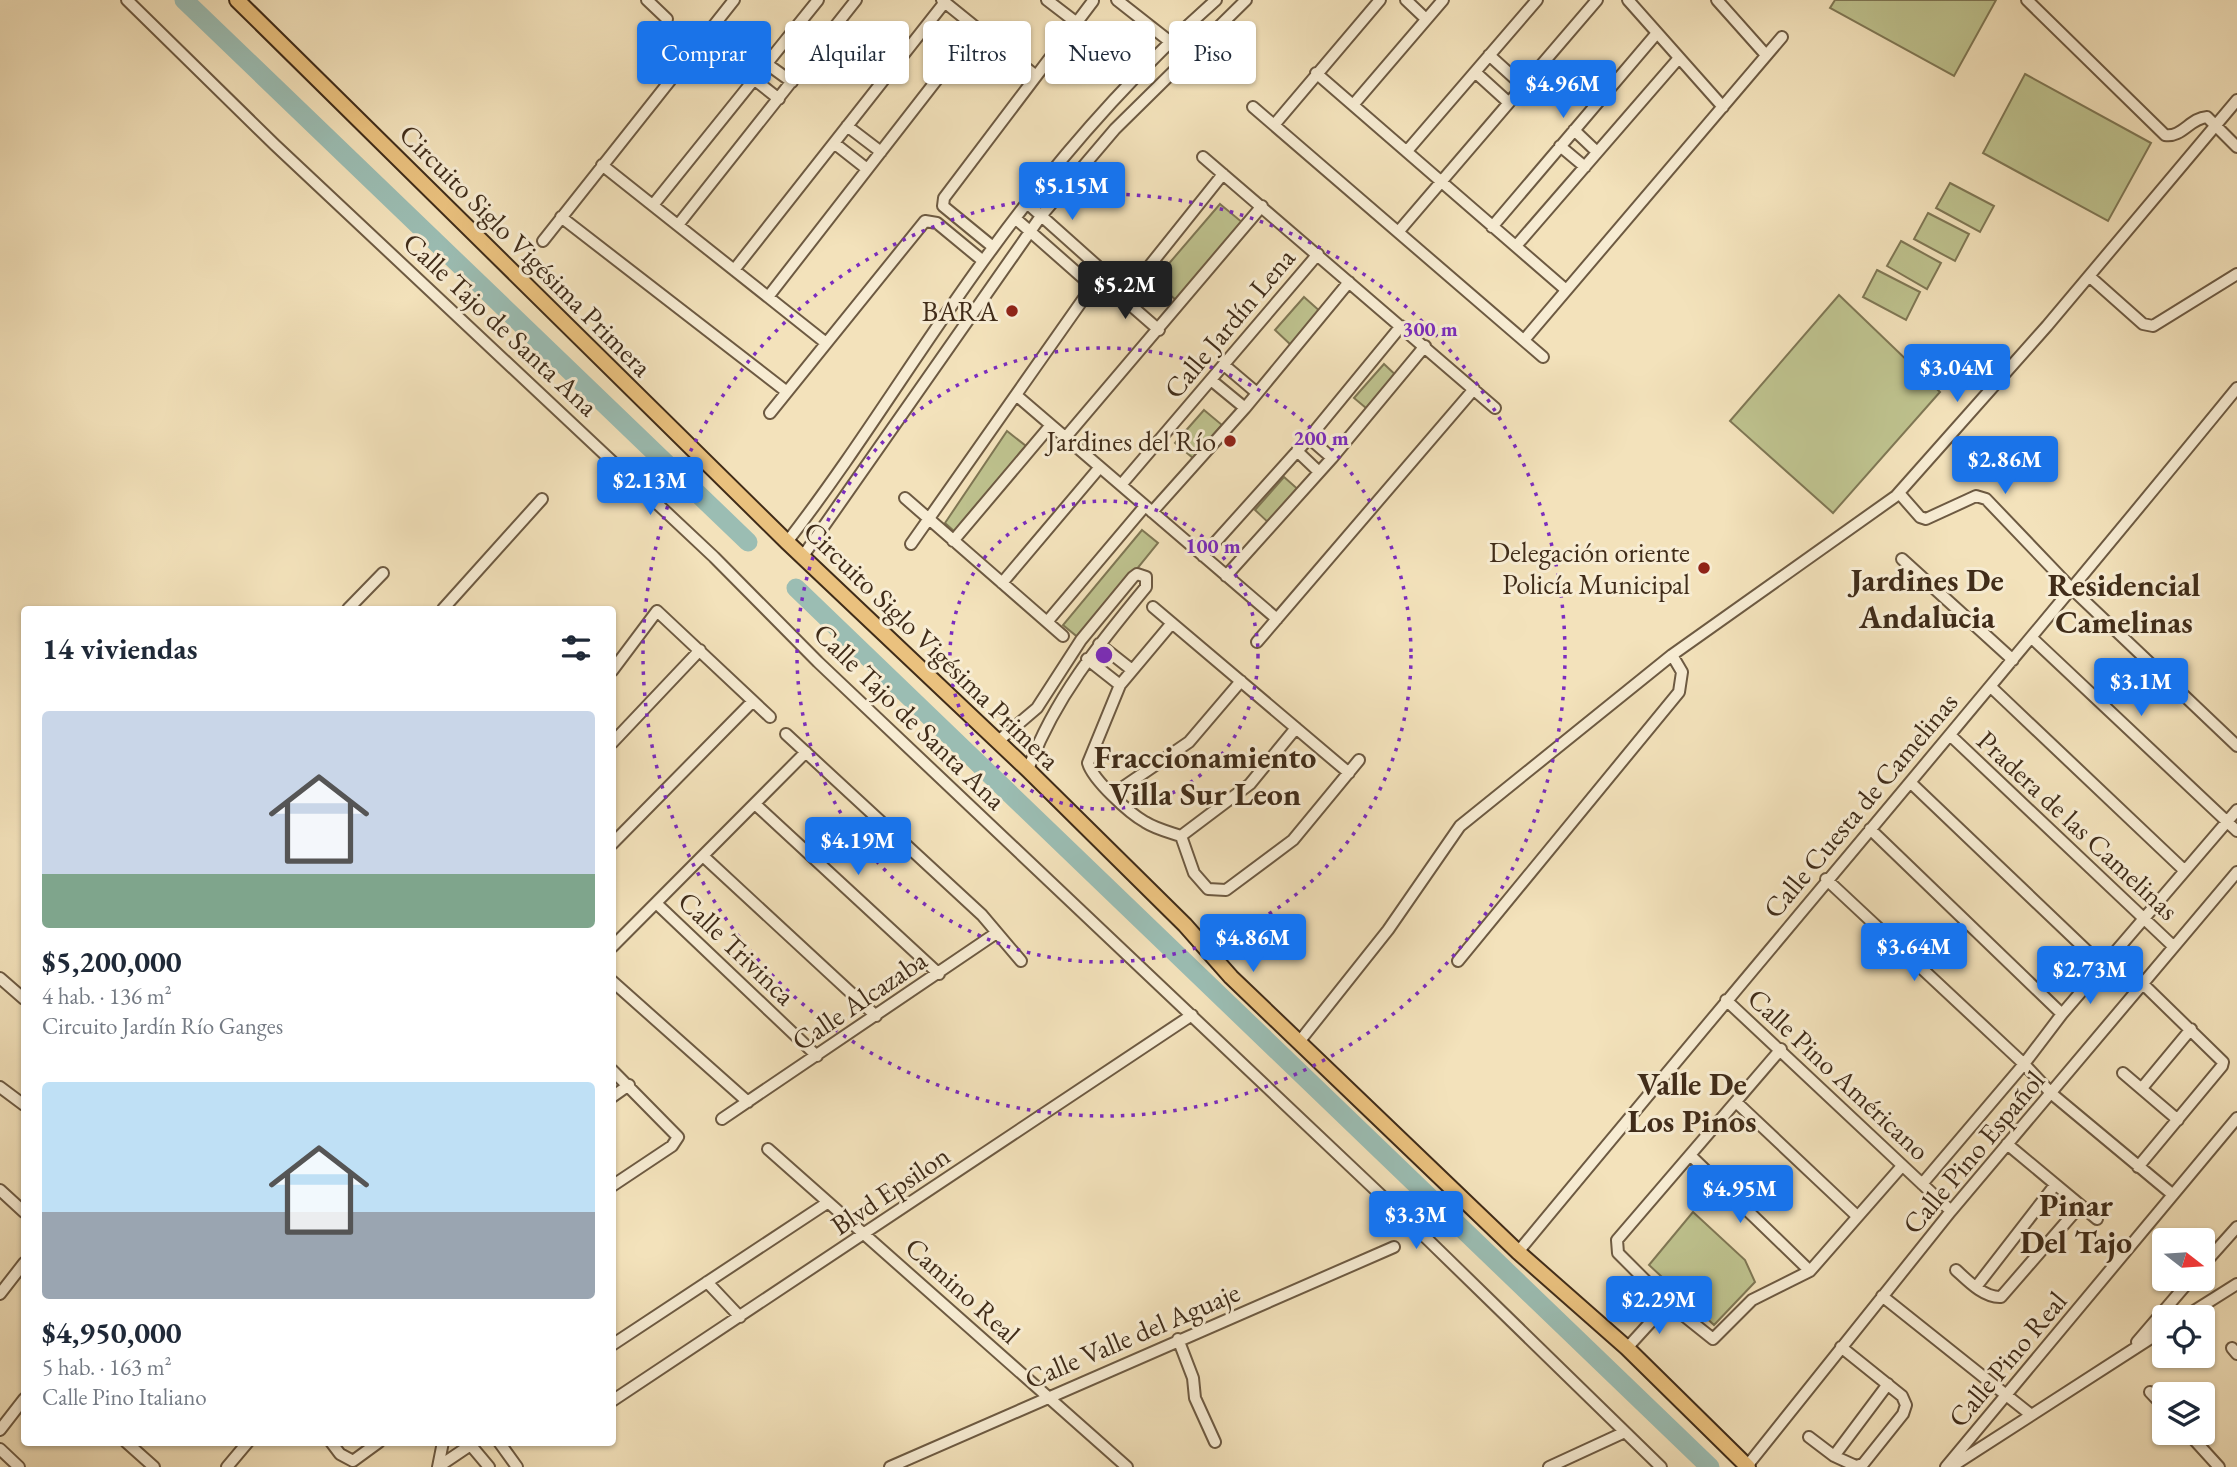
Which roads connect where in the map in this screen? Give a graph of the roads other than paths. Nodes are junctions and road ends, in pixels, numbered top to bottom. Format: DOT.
graph roads {
  1 [pos="127,0"];
  2 [pos="237,0"];
  3 [pos="647,0"];
  4 [pos="734,0"];
  5 [pos="818,0"];
  6 [pos="856,0"];
  7 [pos="1047,0"];
  8 [pos="1117,0"];
  9 [pos="1216,0"];
  10 [pos="1246,0"];
  11 [pos="1380,0"];
  12 [pos="1406,0"];
  13 [pos="1443,0"];
  14 [pos="1537,0"];
  15 [pos="1597,0"];
  16 [pos="1628,0"];
  17 [pos="1717,0"];
  18 [pos="2027,0"];
  19 [pos="943,1"];
  20 [pos="1093,2"];
  21 [pos="667,19"];
  22 [pos="1426,19"];
  23 [pos="840,21"];
  24 [pos="968,21"];
  25 [pos="1074,21"];
  26 [pos="1079,21"];
  27 [pos="1193,21"];
  28 [pos="1223,21"];
  29 [pos="1657,33"];
  30 [pos="1782,37"];
  31 [pos="1169,39"];
  32 [pos="1169,43"];
  33 [pos="1489,55"];
  34 [pos="1766,55"];
  35 [pos="1679,58"];
  36 [pos="771,59"];
  37 [pos="1045,64"];
  38 [pos="1031,72"];
  39 [pos="1475,72"];
  40 [pos="1317,73"];
  41 [pos="1169,74"];
  42 [pos="1036,76"];
  43 [pos="752,84"];
  44 [pos="760,84"];
  45 [pos="790,84"];
  46 [pos="934,84"];
  47 [pos="1522,85"];
  48 [pos="779,99"];
  49 [pos="2237,100"];
  50 [pos="1507,102"];
  51 [pos="1353,104"];
  52 [pos="1253,107"];
  53 [pos="1723,107"];
  54 [pos="1274,125"];
  55 [pos="2216,125"];
  56 [pos="847,126"];
  57 [pos="1574,130"];
  58 [pos="834,143"];
  59 [pos="1560,146"];
  60 [pos="2237,147"];
  61 [pos="1407,150"];
  62 [pos="881,152"];
  63 [pos="1597,152"];
  64 [pos="1203,157"];
  65 [pos="602,165"];
  66 [pos="1584,167"];
  67 [pos="867,169"];
  68 [pos="1223,174"];
  69 [pos="1442,181"];
  70 [pos="1028,204"];
  71 [pos="653,205"];
  72 [pos="1262,206"];
  73 [pos="561,216"];
  74 [pos="1041,216"];
  75 [pos="1016,219"];
  76 [pos="678,225"];
  77 [pos="1492,227"];
  78 [pos="1030,231"];
  79 [pos="1399,231"];
  80 [pos="543,241"];
  81 [pos="1516,246"];
  82 [pos="993,247"];
  83 [pos="1318,254"];
  84 [pos="983,261"];
  85 [pos="734,270"];
  86 [pos="1103,271"];
  87 [pos="2237,274"];
  88 [pos="2089,276"];
  89 [pos="1349,282"];
  90 [pos="1092,286"];
  91 [pos="1111,288"];
  92 [pos="1565,289"];
  93 [pos="768,297"];
  94 [pos="1123,299"];
  95 [pos="1401,326"];
  96 [pos="1159,330"];
  97 [pos="1524,340"];
  98 [pos="826,343"];
  99 [pos="1425,346"];
  100 [pos="1543,357"];
  101 [pos="1224,365"];
  102 [pos="1211,380"];
  103 [pos="2237,388"];
  104 [pos="1474,389"];
  105 [pos="787,392"];
  106 [pos="1257,393"];
  107 [pos="1016,395"];
  108 [pos="1245,408"];
  109 [pos="1495,408"];
  110 [pos="770,413"];
  111 [pos="1051,425"];
  112 [pos="1065,438"];
  113 [pos="1309,438"];
  114 [pos="1297,452"];
  115 [pos="1332,458"];
  116 [pos="1100,467"];
  117 [pos="1319,472"];
  118 [pos="1121,485"];
  119 [pos="1899,493"];
  120 [pos="905,498"];
  121 [pos="542,499"];
  122 [pos="1148,509"];
  123 [pos="930,518"];
  124 [pos="953,541"];
  125 [pos="787,542"];
  126 [pos="911,544"];
  127 [pos="803,556"];
  128 [pos="1203,556"];
  129 [pos="1902,559"];
  130 [pos="383,573"];
  131 [pos="1226,576"];
  132 [pos="1002,583"];
  133 [pos="2072,589"];
  134 [pos="351,606"];
  135 [pos="446,606"];
  136 [pos="1153,607"];
  137 [pos="1277,620"];
  138 [pos="1047,622"];
  139 [pos="1172,623"];
  140 [pos="1063,636"];
  141 [pos="2033,639"];
  142 [pos="1257,642"];
  143 [pos="1098,644"];
  144 [pos="700,650"];
  145 [pos="1672,655"];
  146 [pos="1087,659"];
  147 [pos="2013,660"];
  148 [pos="616,666"];
  149 [pos="1132,670"];
  150 [pos="1241,681"];
  151 [pos="1121,685"];
  152 [pos="1991,687"];
  153 [pos="753,701"];
  154 [pos="1037,708"];
  155 [pos="1050,716"];
  156 [pos="770,717"];
  157 [pos="1296,728"];
  158 [pos="786,734"];
  159 [pos="1951,736"];
  160 [pos="616,739"];
  161 [pos="998,742"];
  162 [pos="2237,746"];
  163 [pos="806,752"];
  164 [pos="1359,760"];
  165 [pos="1028,770"];
  166 [pos="1349,773"];
  167 [pos="1910,783"];
  168 [pos="1113,794"];
  169 [pos="755,804"];
  170 [pos="2237,810"];
  171 [pos="2228,821"];
  172 [pos="1870,829"];
  173 [pos="2237,831"];
  174 [pos="1181,836"];
  175 [pos="616,840"];
  176 [pos="703,856"];
  177 [pos="2184,870"];
  178 [pos="2237,872"];
  179 [pos="1826,879"];
  180 [pos="656,903"];
  181 [pos="2145,918"];
  182 [pos="995,934"];
  183 [pos="616,943"];
  184 [pos="2173,946"];
  185 [pos="1021,961"];
  186 [pos="1458,961"];
  187 [pos="2104,967"];
  188 [pos="939,974"];
  189 [pos="0,978"];
  190 [pos="616,985"];
  191 [pos="2144,985"];
  192 [pos="21,996"];
  193 [pos="1726,1000"];
  194 [pos="2062,1014"];
  195 [pos="1192,1015"];
  196 [pos="876,1016"];
  197 [pos="2191,1029"];
  198 [pos="1299,1042"];
  199 [pos="1780,1049"];
  200 [pos="817,1056"];
  201 [pos="2024,1064"];
  202 [pos="2123,1073"];
  203 [pos="616,1074"];
  204 [pos="629,1085"];
  205 [pos="0,1087"];
  206 [pos="2142,1088"];
  207 [pos="616,1094"];
  208 [pos="2052,1094"];
  209 [pos="748,1101"];
  210 [pos="1736,1102"];
  211 [pos="21,1103"];
  212 [pos="2237,1118"];
  213 [pos="722,1119"];
  214 [pos="2178,1120"];
  215 [pos="2007,1144"];
  216 [pos="768,1149"];
  217 [pos="1691,1156"];
  218 [pos="1902,1166"];
  219 [pos="2138,1167"];
  220 [pos="616,1182"];
  221 [pos="1922,1184"];
  222 [pos="2055,1185"];
  223 [pos="0,1190"];
  224 [pos="2172,1194"];
  225 [pos="827,1203"];
  226 [pos="2080,1206"];
  227 [pos="21,1209"];
  228 [pos="1951,1211"];
  229 [pos="1857,1216"];
  230 [pos="2097,1219"];
  231 [pos="2237,1227"];
  232 [pos="867,1234"];
  233 [pos="1394,1247"];
  234 [pos="2216,1250"];
  235 [pos="1518,1252"];
  236 [pos="21,1266"];
  237 [pos="1956,1270"];
  238 [pos="1810,1271"];
  239 [pos="708,1282"];
  240 [pos="2237,1284"];
  241 [pos="1976,1287"];
  242 [pos="2180,1292"];
  243 [pos="0,1294"];
  244 [pos="1882,1296"];
  245 [pos="1668,1303"];
  246 [pos="2204,1305"];
  247 [pos="740,1317"];
  248 [pos="2152,1337"];
  249 [pos="1178,1339"];
  250 [pos="616,1342"];
  251 [pos="1627,1348"];
  252 [pos="1841,1348"];
  253 [pos="2128,1352"];
  254 [pos="1888,1384"];
  255 [pos="1048,1396"];
  256 [pos="2007,1396"];
  257 [pos="616,1398"];
  258 [pos="21,1402"];
  259 [pos="2030,1414"];
  260 [pos="0,1430"];
  261 [pos="1625,1432"];
  262 [pos="1809,1437"];
  263 [pos="1215,1442"];
  264 [pos="2199,1445"];
  265 [pos="130,1446"];
  266 [pos="245,1446"];
  267 [pos="334,1446"];
  268 [pos="374,1446"];
  269 [pos="442,1446"];
  270 [pos="468,1446"];
  271 [pos="474,1446"];
  272 [pos="501,1446"];
  273 [pos="0,1449"];
  274 [pos="1835,1456"];
  275 [pos="511,1465"];
  276 [pos="1748,1466"];
  277 [pos="19,1467"];
  278 [pos="154,1467"];
  279 [pos="227,1467"];
  280 [pos="438,1467"];
  281 [pos="489,1467"];
  282 [pos="528,1467"];
  283 [pos="890,1467"];
  284 [pos="1127,1467"];
  285 [pos="1549,1467"];
  286 [pos="1661,1467"];
  287 [pos="1948,1467"];
  288 [pos="2219,1467"];
  1 -- 195 [label="street, Calle Tajo de Santa Ana"];
  2 -- 125 [label="main road, Circuito Siglo Vigésima Primera"];
  3 -- 21 [label="street"];
  4 -- 65 [label="street"];
  5 -- 36 [label="street"];
  6 -- 23 [label="street"];
  7 -- 25 [label="street"];
  8 -- 31 [label="street"];
  9 -- 27 [label="street"];
  10 -- 28 [label="street"];
  11 -- 40 [label="street"];
  12 -- 22 [label="street"];
  13 -- 22 [label="street"];
  14 -- 33 [label="street"];
  15 -- 47 [label="street"];
  16 -- 29 [label="street"];
  17 -- 34 [label="street"];
  18 -- 55 [label="street"];
  19 -- 24 [label="street"];
  19 -- 56 [label="street"];
  20 -- 26 [label="street"];
  22 -- 51 [label="street"];
  29 -- 35 [label="street"];
  29 -- 57 [label="street"];
  30 -- 34 [label="street"];
  32 -- 70 [label="street"];
  33 -- 39 [label="street"];
  33 -- 47 [label="street"];
  34 -- 53 [label="street"];
  35 -- 53 [label="street"];
  35 -- 63 [label="street"];
  37 -- 42 [label="street"];
  38 -- 42 [label="street"];
  39 -- 50 [label="street"];
  39 -- 61 [label="street"];
  40 -- 51 [label="street"];
  40 -- 54 [label="street"];
  41 -- 74 [label="street"];
  42 -- 82 [label="street"];
  43 -- 71 [label="street"];
  44 -- 48 [label="street"];
  45 -- 48 [label="street"];
  46 -- 62 [label="street"];
  47 -- 50 [label="street"];
  48 -- 76 [label="street"];
  49 -- 55 [label="street"];
  50 -- 69 [label="street"];
  51 -- 61 [label="street"];
  52 -- 54 [label="street"];
  53 -- 92 [label="street"];
  54 -- 79 [label="street"];
  55 -- 60 [label="street"];
  55 -- 88 [label="street"];
  56 -- 58 [label="street"];
  56 -- 62 [label="street"];
  57 -- 59 [label="street"];
  57 -- 63 [label="street"];
  58 -- 67 [label="street"];
  58 -- 85 [label="street"];
  59 -- 66 [label="street"];
  59 -- 77 [label="street"];
  61 -- 69 [label="street"];
  62 -- 67 [label="street"];
  63 -- 66 [label="street"];
  64 -- 68 [label="street"];
  65 -- 71 [label="street"];
  65 -- 73 [label="street"];
  66 -- 81 [label="street"];
  67 -- 93 [label="street"];
  68 -- 72 [label="street"];
  68 -- 94 [label="street"];
  69 -- 77 [label="street"];
  69 -- 79 [label="street"];
  70 -- 74 [label="street"];
  70 -- 75 [label="street"];
  71 -- 76 [label="street"];
  72 -- 83 [label="street"];
  72 -- 96 [label="street"];
  73 -- 80 [label="street"];
  73 -- 105 [label="street"];
  74 -- 78 [label="street"];
  74 -- 86 [label="street"];
  75 -- 78 [label="street"];
  75 -- 82 [label="street"];
  76 -- 85 [label="street"];
  77 -- 81 [label="street"];
  78 -- 90 [label="street"];
  78 -- 127 [label="street"];
  79 -- 97 [label="street"];
  81 -- 92 [label="street"];
  82 -- 84 [label="street"];
  83 -- 89 [label="street"];
  83 -- 101 [label="street, Calle Jardín Lena"];
  84 -- 98 [label="street"];
  84 -- 125 [label="street"];
  85 -- 93 [label="street"];
  86 -- 90 [label="street"];
  86 -- 91 [label="street"];
  87 -- 88 [label="street"];
  88 -- 119 [label="street"];
  89 -- 95 [label="street"];
  89 -- 106 [label="street"];
  90 -- 91 [label="street"];
  90 -- 107 [label="street"];
  91 -- 94 [label="street"];
  92 -- 97 [label="street"];
  93 -- 98 [label="street"];
  94 -- 96 [label="street"];
  95 -- 99 [label="street"];
  95 -- 113 [label="street"];
  96 -- 112 [label="street"];
  97 -- 100 [label="street"];
  98 -- 105 [label="street"];
  99 -- 104 [label="street"];
  99 -- 115 [label="street"];
  101 -- 102 [label="street, Calle Jardín Lena"];
  101 -- 106 [label="street"];
  102 -- 108 [label="street"];
  102 -- 118 [label="street, Calle Jardín Lena"];
  103 -- 133 [label="street, Calle Cuesta de Camelinas"];
  104 -- 109 [label="street"];
  104 -- 137 [label="street"];
  105 -- 110 [label="street"];
  106 -- 108 [label="street"];
  107 -- 111 [label="street"];
  107 -- 123 [label="street"];
  108 -- 122 [label="street"];
  111 -- 112 [label="street"];
  111 -- 124 [label="street"];
  112 -- 116 [label="street"];
  113 -- 114 [label="street"];
  113 -- 115 [label="street"];
  114 -- 117 [label="street"];
  114 -- 128 [label="street"];
  115 -- 117 [label="street"];
  116 -- 118 [label="street"];
  116 -- 132 [label="street"];
  117 -- 131 [label="street"];
  118 -- 122 [label="street"];
  119 -- 133 [label="street"];
  119 -- 145 [label="street"];
  120 -- 123 [label="street"];
  121 -- 135 [label="street"];
  122 -- 128 [label="street"];
  122 -- 138 [label="street"];
  123 -- 124 [label="street"];
  123 -- 126 [label="street"];
  124 -- 132 [label="street"];
  125 -- 127 [label="main road, Circuito Siglo Vigésima Primera"];
  127 -- 161 [label="main road, Circuito Siglo Vigésima Primera"];
  128 -- 131 [label="street"];
  129 -- 147 [label="street"];
  130 -- 134 [label="street"];
  131 -- 137 [label="street"];
  132 -- 138 [label="street"];
  133 -- 141 [label="street, Calle Cuesta de Camelinas"];
  133 -- 162 [label="street"];
  136 -- 139 [label="street"];
  137 -- 142 [label="street"];
  138 -- 140 [label="street"];
  139 -- 149 [label="street"];
  139 -- 150 [label="street"];
  141 -- 147 [label="street, Calle Cuesta de Camelinas"];
  141 -- 171 [label="street"];
  143 -- 146 [label="street"];
  143 -- 149 [label="street"];
  143 -- 154 [label="street"];
  144 -- 148 [label="street"];
  144 -- 153 [label="street"];
  144 -- 160 [label="street"];
  145 -- 186 [label="street"];
  145 -- 198 [label="street"];
  146 -- 151 [label="street"];
  146 -- 155 [label="street"];
  147 -- 152 [label="street, Calle Cuesta de Camelinas"];
  149 -- 151 [label="street"];
  150 -- 157 [label="street"];
  150 -- 168 [label="street"];
  151 -- 168 [label="street"];
  152 -- 159 [label="street, Calle Cuesta de Camelinas"];
  152 -- 177 [label="street"];
  153 -- 156 [label="street"];
  153 -- 175 [label="street"];
  154 -- 155 [label="street"];
  154 -- 161 [label="street"];
  155 -- 165 [label="street"];
  157 -- 166 [label="street"];
  157 -- 174 [label="street"];
  158 -- 163 [label="street"];
  159 -- 167 [label="street, Calle Cuesta de Camelinas"];
  159 -- 181 [label="street, Pradera de las Camelinas"];
  161 -- 165 [label="main road, Circuito Siglo Vigésima Primera"];
  163 -- 169 [label="street"];
  163 -- 182 [label="street"];
  164 -- 166 [label="street"];
  165 -- 198 [label="main road, Circuito Siglo Vigésima Primera"];
  166 -- 174 [label="street"];
  167 -- 172 [label="street, Calle Cuesta de Camelinas"];
  167 -- 187 [label="street"];
  168 -- 174 [label="street"];
  169 -- 176 [label="street"];
  169 -- 188 [label="street"];
  170 -- 171 [label="street"];
  171 -- 173 [label="street"];
  171 -- 177 [label="street"];
  172 -- 179 [label="street, Calle Cuesta de Camelinas"];
  172 -- 194 [label="street"];
  176 -- 180 [label="street"];
  176 -- 196 [label="street"];
  177 -- 181 [label="street"];
  178 -- 184 [label="street, Calle Pino Español"];
  179 -- 193 [label="street, Calle Cuesta de Camelinas"];
  179 -- 201 [label="street"];
  180 -- 183 [label="street"];
  180 -- 200 [label="street, Calle Trivinca"];
  181 -- 184 [label="street, Pradera de las Camelinas"];
  181 -- 187 [label="street"];
  182 -- 185 [label="street"];
  182 -- 188 [label="street, Calle Alcazaba"];
  184 -- 191 [label="street, Calle Pino Español"];
  187 -- 194 [label="street"];
  188 -- 196 [label="street, Calle Alcazaba"];
  189 -- 192 [label="street"];
  190 -- 209 [label="street"];
  191 -- 197 [label="street"];
  191 -- 208 [label="street, Calle Pino Español"];
  193 -- 199 [label="street, Calle Pino Américano"];
  193 -- 235 [label="street, Calle Cuesta de Camelinas"];
  194 -- 201 [label="street"];
  195 -- 232 [label="street, Blvd Epsilon"];
  195 -- 261 [label="street, Calle Tajo de Santa Ana"];
  196 -- 200 [label="street, Calle Alcazaba"];
  197 -- 206 [label="street"];
  197 -- 214 [label="street"];
  198 -- 235 [label="main road, Circuito Siglo Vigésima Primera"];
  199 -- 210 [label="street"];
  199 -- 218 [label="street, Calle Pino Américano"];
  200 -- 209 [label="street, Calle Alcazaba"];
  201 -- 208 [label="street"];
  201 -- 221 [label="street"];
  202 -- 206 [label="street"];
  203 -- 204 [label="street"];
  204 -- 207 [label="street"];
  204 -- 220 [label="street"];
  205 -- 211 [label="street"];
  206 -- 214 [label="street"];
  208 -- 215 [label="street, Calle Pino Español"];
  208 -- 219 [label="street"];
  209 -- 213 [label="street, Calle Alcazaba"];
  210 -- 217 [label="street"];
  210 -- 229 [label="street"];
  212 -- 224 [label="street, Calle Pino Real"];
  214 -- 219 [label="street"];
  215 -- 222 [label="street"];
  215 -- 228 [label="street, Calle Pino Español"];
  216 -- 225 [label="street, Camino Real"];
  217 -- 238 [label="street"];
  217 -- 245 [label="street"];
  218 -- 221 [label="street, Calle Pino Américano"];
  218 -- 229 [label="street"];
  219 -- 224 [label="street"];
  221 -- 228 [label="street, Calle Pino Américano"];
  222 -- 226 [label="street"];
  222 -- 241 [label="street"];
  223 -- 227 [label="street"];
  224 -- 256 [label="street, Calle Pino Real"];
  225 -- 232 [label="street, Camino Real"];
  225 -- 239 [label="street, Blvd Epsilon"];
  226 -- 230 [label="street"];
  226 -- 241 [label="street"];
  228 -- 244 [label="street, Calle Pino Español"];
  229 -- 238 [label="street"];
  231 -- 234 [label="street"];
  232 -- 247 [label="street, Blvd Epsilon"];
  232 -- 255 [label="street, Camino Real"];
  233 -- 249 [label="street, Calle Valle del Aguaje"];
  235 -- 251 [label="main road, Circuito Siglo Vigésima Primera"];
  236 -- 243 [label="street"];
  237 -- 241 [label="street"];
  238 -- 245 [label="street"];
  239 -- 247 [label="street"];
  239 -- 250 [label="street, Blvd Epsilon"];
  240 -- 246 [label="street"];
  242 -- 253 [label="street"];
  244 -- 252 [label="street, Calle Pino Español"];
  244 -- 256 [label="street"];
  245 -- 251 [label="street"];
  247 -- 257 [label="street, Blvd Epsilon"];
  248 -- 253 [label="street"];
  249 -- 255 [label="street, Calle Valle del Aguaje"];
  249 -- 263 [label="street"];
  251 -- 276 [label="main road, Circuito Siglo Vigésima Primera"];
  252 -- 254 [label="street"];
  252 -- 276 [label="street, Calle Pino Español"];
  253 -- 259 [label="street"];
  254 -- 274 [label="street"];
  254 -- 274 [label="street"];
  255 -- 283 [label="street, Calle Valle del Aguaje"];
  255 -- 284 [label="street, Camino Real"];
  256 -- 259 [label="street"];
  256 -- 287 [label="street, Calle Pino Real"];
  258 -- 260 [label="street"];
  259 -- 287 [label="street"];
  261 -- 285 [label="street"];
  261 -- 286 [label="street, Calle Tajo de Santa Ana"];
  262 -- 274 [label="street"];
  264 -- 288 [label="street"];
  265 -- 278 [label="street"];
  266 -- 279 [label="street"];
  267 -- 268 [label="street"];
  269 -- 280 [label="street"];
  270 -- 280 [label="street"];
  271 -- 281 [label="street"];
  272 -- 275 [label="street"];
  273 -- 277 [label="street"];
  275 -- 282 [label="street"];
}
